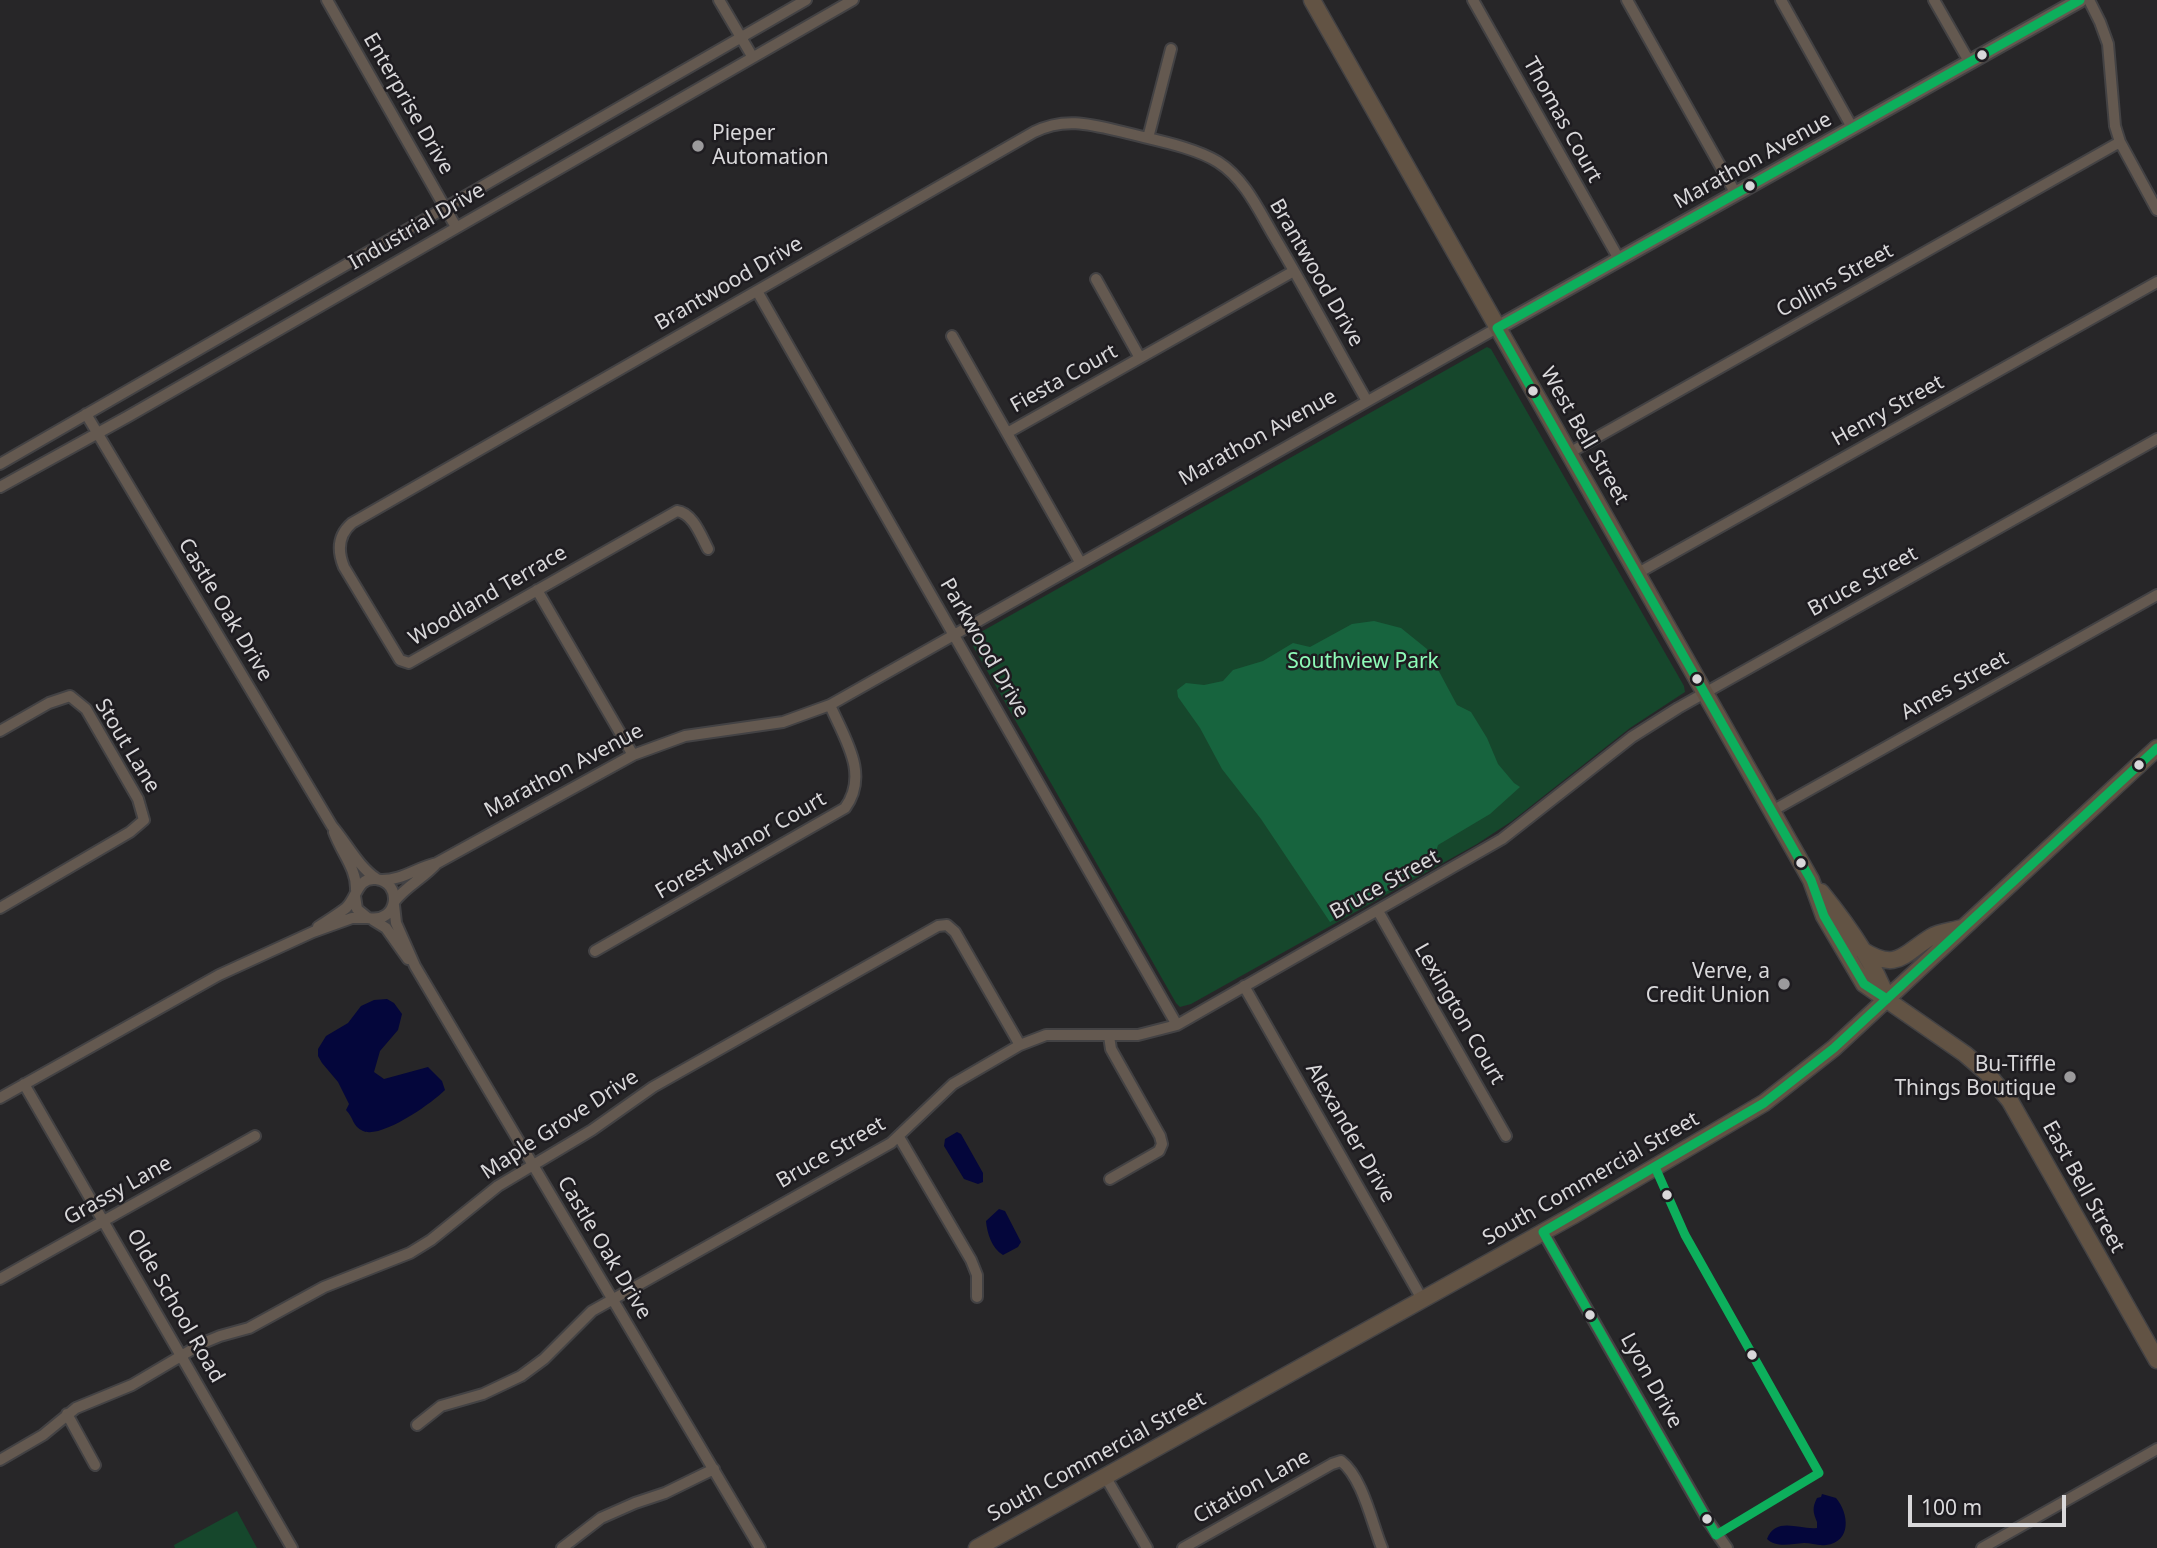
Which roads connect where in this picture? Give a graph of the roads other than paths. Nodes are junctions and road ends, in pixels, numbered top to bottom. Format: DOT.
graph roads {
  1 [pos="327,0"];
  2 [pos="719,0"];
  3 [pos="806,0"];
  4 [pos="853,0"];
  5 [pos="1473,0"];
  6 [pos="1627,0"];
  7 [pos="1781,0"];
  8 [pos="1934,0"];
  9 [pos="2080,0"];
  10 [pos="2089,0"];
  11 [pos="1316,7"];
  12 [pos="741,37"];
  13 [pos="1171,49"];
  14 [pos="752,56"];
  15 [pos="1970,63"];
  16 [pos="1853,129"];
  17 [pos="1148,138"];
  18 [pos="2120,142"];
  19 [pos="1736,194"];
  20 [pos="445,208"];
  21 [pos="2157,210"];
  22 [pos="456,227"];
  23 [pos="1619,259"];
  24 [pos="1294,271"];
  25 [pos="1096,279"];
  26 [pos="2157,282"];
  27 [pos="757,291"];
  28 [pos="1497,328"];
  29 [pos="952,335"];
  30 [pos="1140,358"];
  31 [pos="1367,401"];
  32 [pos="86,414"];
  33 [pos="98,433"];
  34 [pos="1007,433"];
  35 [pos="2157,439"];
  36 [pos="1569,453"];
  37 [pos="0,464"];
  38 [pos="0,487"];
  39 [pos="344,532"];
  40 [pos="708,549"];
  41 [pos="1080,562"];
  42 [pos="1638,573"];
  43 [pos="537,590"];
  44 [pos="2157,595"];
  45 [pos="954,633"];
  46 [pos="1705,693"];
  47 [pos="830,705"];
  48 [pos="0,731"];
  49 [pos="2157,748"];
  50 [pos="633,755"];
  51 [pos="1772,811"];
  52 [pos="332,826"];
  53 [pos="438,863"];
  54 [pos="378,879"];
  55 [pos="1811,880"];
  56 [pos="356,893"];
  57 [pos="394,903"];
  58 [pos="0,908"];
  59 [pos="1378,911"];
  60 [pos="370,918"];
  61 [pos="1965,928"];
  62 [pos="313,932"];
  63 [pos="1861,949"];
  64 [pos="595,951"];
  65 [pos="415,966"];
  66 [pos="1244,986"];
  67 [pos="1887,999"];
  68 [pos="1177,1025"];
  69 [pos="1109,1036"];
  70 [pos="1020,1045"];
  71 [pos="24,1084"];
  72 [pos="0,1098"];
  73 [pos="255,1136"];
  74 [pos="1506,1136"];
  75 [pos="899,1137"];
  76 [pos="533,1165"];
  77 [pos="1110,1180"];
  78 [pos="104,1221"];
  79 [pos="1544,1232"];
  80 [pos="0,1279"];
  81 [pos="977,1297"];
  82 [pos="612,1299"];
  83 [pos="1422,1299"];
  84 [pos="181,1356"];
  85 [pos="2157,1360"];
  86 [pos="67,1414"];
  87 [pos="417,1425"];
  88 [pos="2157,1449"];
  89 [pos="0,1460"];
  90 [pos="95,1465"];
  91 [pos="714,1469"];
  92 [pos="1105,1476"];
  93 [pos="292,1548"];
  94 [pos="562,1548"];
  95 [pos="760,1548"];
  96 [pos="977,1548"];
  97 [pos="1147,1548"];
  98 [pos="1183,1548"];
  99 [pos="1382,1548"];
  100 [pos="1727,1548"];
  101 [pos="1982,1548"];
  1 -- 20 [label="street, Enterprise Drive"];
  2 -- 12 [label="street"];
  3 -- 12 [label="street, Industrial Drive"];
  4 -- 14 [label="street, Industrial Drive"];
  5 -- 23 [label="street, Thomas Court"];
  6 -- 19 [label="street"];
  7 -- 16 [label="street"];
  8 -- 15 [label="street"];
  9 -- 15 [label="street, Marathon Avenue"];
  10 -- 18 [label="street"];
  11 -- 28 [label="main road, West Bell Street"];
  12 -- 14 [label="street"];
  12 -- 20 [label="street, Industrial Drive"];
  13 -- 17 [label="street"];
  14 -- 22 [label="street, Industrial Drive"];
  15 -- 16 [label="street, Marathon Avenue"];
  16 -- 19 [label="street, Marathon Avenue"];
  17 -- 24 [label="street, Brantwood Drive"];
  17 -- 27 [label="street, Brantwood Drive"];
  18 -- 21 [label="street"];
  18 -- 36 [label="street, Collins Street"];
  19 -- 23 [label="street, Marathon Avenue"];
  20 -- 22 [label="street, Enterprise Drive"];
  20 -- 32 [label="street, Industrial Drive"];
  22 -- 33 [label="street, Industrial Drive"];
  23 -- 28 [label="street, Marathon Avenue"];
  24 -- 30 [label="street, Fiesta Court"];
  24 -- 31 [label="street, Brantwood Drive"];
  25 -- 30 [label="street"];
  26 -- 42 [label="street, Henry Street"];
  27 -- 39 [label="street, Brantwood Drive"];
  27 -- 45 [label="street, Parkwood Drive"];
  28 -- 31 [label="street, Marathon Avenue"];
  28 -- 36 [label="main road, West Bell Street"];
  29 -- 34 [label="street, Fiesta Court"];
  30 -- 34 [label="street, Fiesta Court"];
  31 -- 41 [label="street, Marathon Avenue"];
  32 -- 33 [label="street, Castle Oak Drive"];
  32 -- 37 [label="street, Industrial Drive"];
  33 -- 38 [label="street, Industrial Drive"];
  33 -- 52 [label="street, Castle Oak Drive"];
  34 -- 41 [label="street, Fiesta Court"];
  35 -- 46 [label="street, Bruce Street"];
  36 -- 42 [label="main road, West Bell Street"];
  39 -- 43 [label="street, Woodland Terrace"];
  40 -- 43 [label="street, Woodland Terrace"];
  41 -- 45 [label="street, Marathon Avenue"];
  42 -- 46 [label="main road, West Bell Street"];
  43 -- 50 [label="street"];
  44 -- 51 [label="street, Ames Street"];
  45 -- 47 [label="street, Marathon Avenue"];
  45 -- 68 [label="street, Parkwood Drive"];
  46 -- 51 [label="main road, West Bell Street"];
  46 -- 59 [label="street, Bruce Street"];
  47 -- 50 [label="street, Marathon Avenue"];
  47 -- 64 [label="street, Forest Manor Court"];
  48 -- 58 [label="street, Stout Lane"];
  49 -- 61 [label="main road, South Commercial Street"];
  50 -- 53 [label="street, Marathon Avenue"];
  51 -- 55 [label="main road, West Bell Street"];
  52 -- 54 [label="street, Castle Oak Drive"];
  52 -- 56 [label="street, Castle Oak Drive"];
  53 -- 54 [label="street, Marathon Avenue"];
  53 -- 57 [label="street, Marathon Avenue"];
  54 -- 56 [label="street"];
  54 -- 57 [label="street"];
  55 -- 63 [label="main road, West Bell Street"];
  55 -- 67 [label="main road, West Bell Street"];
  56 -- 60 [label="street"];
  56 -- 62 [label="street"];
  57 -- 60 [label="street"];
  57 -- 65 [label="street, Castle Oak Drive"];
  59 -- 66 [label="street, Bruce Street"];
  59 -- 74 [label="street, Lexington Court"];
  60 -- 62 [label="street"];
  60 -- 65 [label="street, Castle Oak Drive"];
  61 -- 63 [label="main road"];
  61 -- 67 [label="main road, South Commercial Street"];
  62 -- 71 [label="street"];
  63 -- 67 [label="main road, West Bell Street"];
  65 -- 76 [label="street, Castle Oak Drive"];
  66 -- 68 [label="street, Bruce Street"];
  66 -- 83 [label="street, Alexander Drive"];
  67 -- 79 [label="main road, South Commercial Street"];
  67 -- 85 [label="main road, East Bell Street"];
  68 -- 69 [label="street, Bruce Street"];
  69 -- 70 [label="street, Bruce Street"];
  69 -- 77 [label="street"];
  70 -- 75 [label="street, Bruce Street"];
  70 -- 76 [label="street, Maple Grove Drive"];
  71 -- 72 [label="street"];
  71 -- 78 [label="street, Olde School Road"];
  73 -- 78 [label="street, Grassy Lane"];
  75 -- 81 [label="street"];
  75 -- 82 [label="street, Bruce Street"];
  76 -- 82 [label="street, Castle Oak Drive"];
  76 -- 84 [label="street, Maple Grove Drive"];
  78 -- 80 [label="street, Grassy Lane"];
  78 -- 84 [label="street, Olde School Road"];
  79 -- 83 [label="main road, South Commercial Street"];
  79 -- 100 [label="street, Lyon Drive"];
  82 -- 87 [label="street, Bruce Street"];
  82 -- 91 [label="street, Castle Oak Drive"];
  83 -- 92 [label="main road, South Commercial Street"];
  84 -- 86 [label="street, Maple Grove Drive"];
  84 -- 93 [label="street, Olde School Road"];
  86 -- 89 [label="street, Maple Grove Drive"];
  86 -- 90 [label="street"];
  88 -- 101 [label="street"];
  91 -- 94 [label="street"];
  91 -- 95 [label="street, Castle Oak Drive"];
  92 -- 96 [label="main road, South Commercial Street"];
  92 -- 97 [label="street"];
  98 -- 99 [label="street, Citation Lane"];
}
